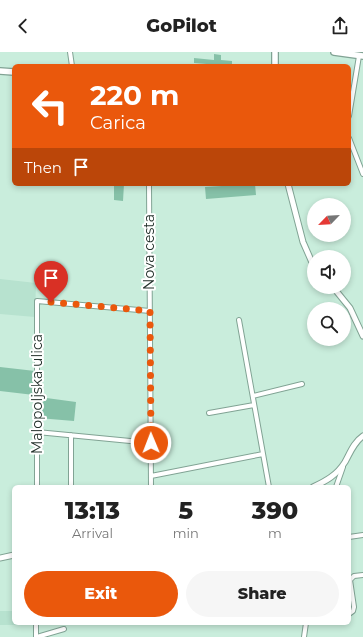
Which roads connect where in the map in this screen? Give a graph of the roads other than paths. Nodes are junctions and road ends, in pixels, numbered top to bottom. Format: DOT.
graph roads {
  1 [pos="70,52"];
  2 [pos="275,52"];
  3 [pos="334,52"];
  4 [pos="353,53"];
  5 [pos="361,56"];
  6 [pos="72,64"];
  7 [pos="275,64"];
  8 [pos="0,71"];
  9 [pos="12,72"];
  10 [pos="351,106"];
  11 [pos="351,143"];
  12 [pos="363,174"];
  13 [pos="149,186"];
  14 [pos="289,186"];
  15 [pos="307,253"];
  16 [pos="339,294"];
  17 [pos="150,311"];
  18 [pos="239,320"];
  19 [pos="363,336"];
  20 [pos="302,384"];
  21 [pos="253,396"];
  22 [pos="254,405"];
  23 [pos="209,413"];
  24 [pos="37,432"];
  25 [pos="71,435"];
  26 [pos="363,436"];
  27 [pos="151,443"];
  28 [pos="263,454"];
  29 [pos="344,464"];
  30 [pos="150,476"];
  31 [pos="329,479"];
  32 [pos="38,485"];
  33 [pos="71,485"];
  34 [pos="151,485"];
  35 [pos="269,485"];
  36 [pos="317,485"];
  37 [pos="336,485"];
  38 [pos="363,535"];
  39 [pos="351,537"];
  40 [pos="12,555"];
  41 [pos="0,558"];
  42 [pos="363,575"];
  43 [pos="351,579"];
  44 [pos="351,587"];
  45 [pos="351,613"];
  46 [pos="36,625"];
  47 [pos="306,625"];
  48 [pos="64,629"];
  49 [pos="36,637"];
  50 [pos="304,637"];
  1 -- 6 [label="street"];
  2 -- 7 [label="main road"];
  3 -- 4 [label="main road"];
  4 -- 5 [label="main road"];
  5 -- 10 [label="street"];
  8 -- 9 [label="main road"];
  11 -- 12 [label="street"];
  13 -- 17 [label="street, Nova cesta"];
  14 -- 15 [label="street"];
  16 -- 19 [label="street"];
  17 -- 24 [label="street, Malopoljska ulica"];
  17 -- 27 [label="street, Nova cesta"];
  18 -- 21 [label="street"];
  20 -- 21 [label="street"];
  21 -- 22 [label="street"];
  22 -- 23 [label="street"];
  22 -- 28 [label="street"];
  24 -- 25 [label="street"];
  24 -- 32 [label="street, Malopoljska ulica"];
  25 -- 27 [label="street"];
  25 -- 33 [label="street"];
  26 -- 29 [label="street"];
  27 -- 30 [label="street, Nova cesta"];
  28 -- 30 [label="street"];
  28 -- 35 [label="street"];
  29 -- 31 [label="street"];
  29 -- 37 [label="street"];
  30 -- 34 [label="street, Nova cesta"];
  31 -- 36 [label="street"];
  31 -- 37 [label="street"];
  38 -- 39 [label="street"];
  40 -- 41 [label="street"];
  42 -- 43 [label="street"];
  44 -- 45 [label="street"];
  46 -- 49 [label="street"];
  47 -- 50 [label="street"];
  48 -- 49 [label="street"];
}
